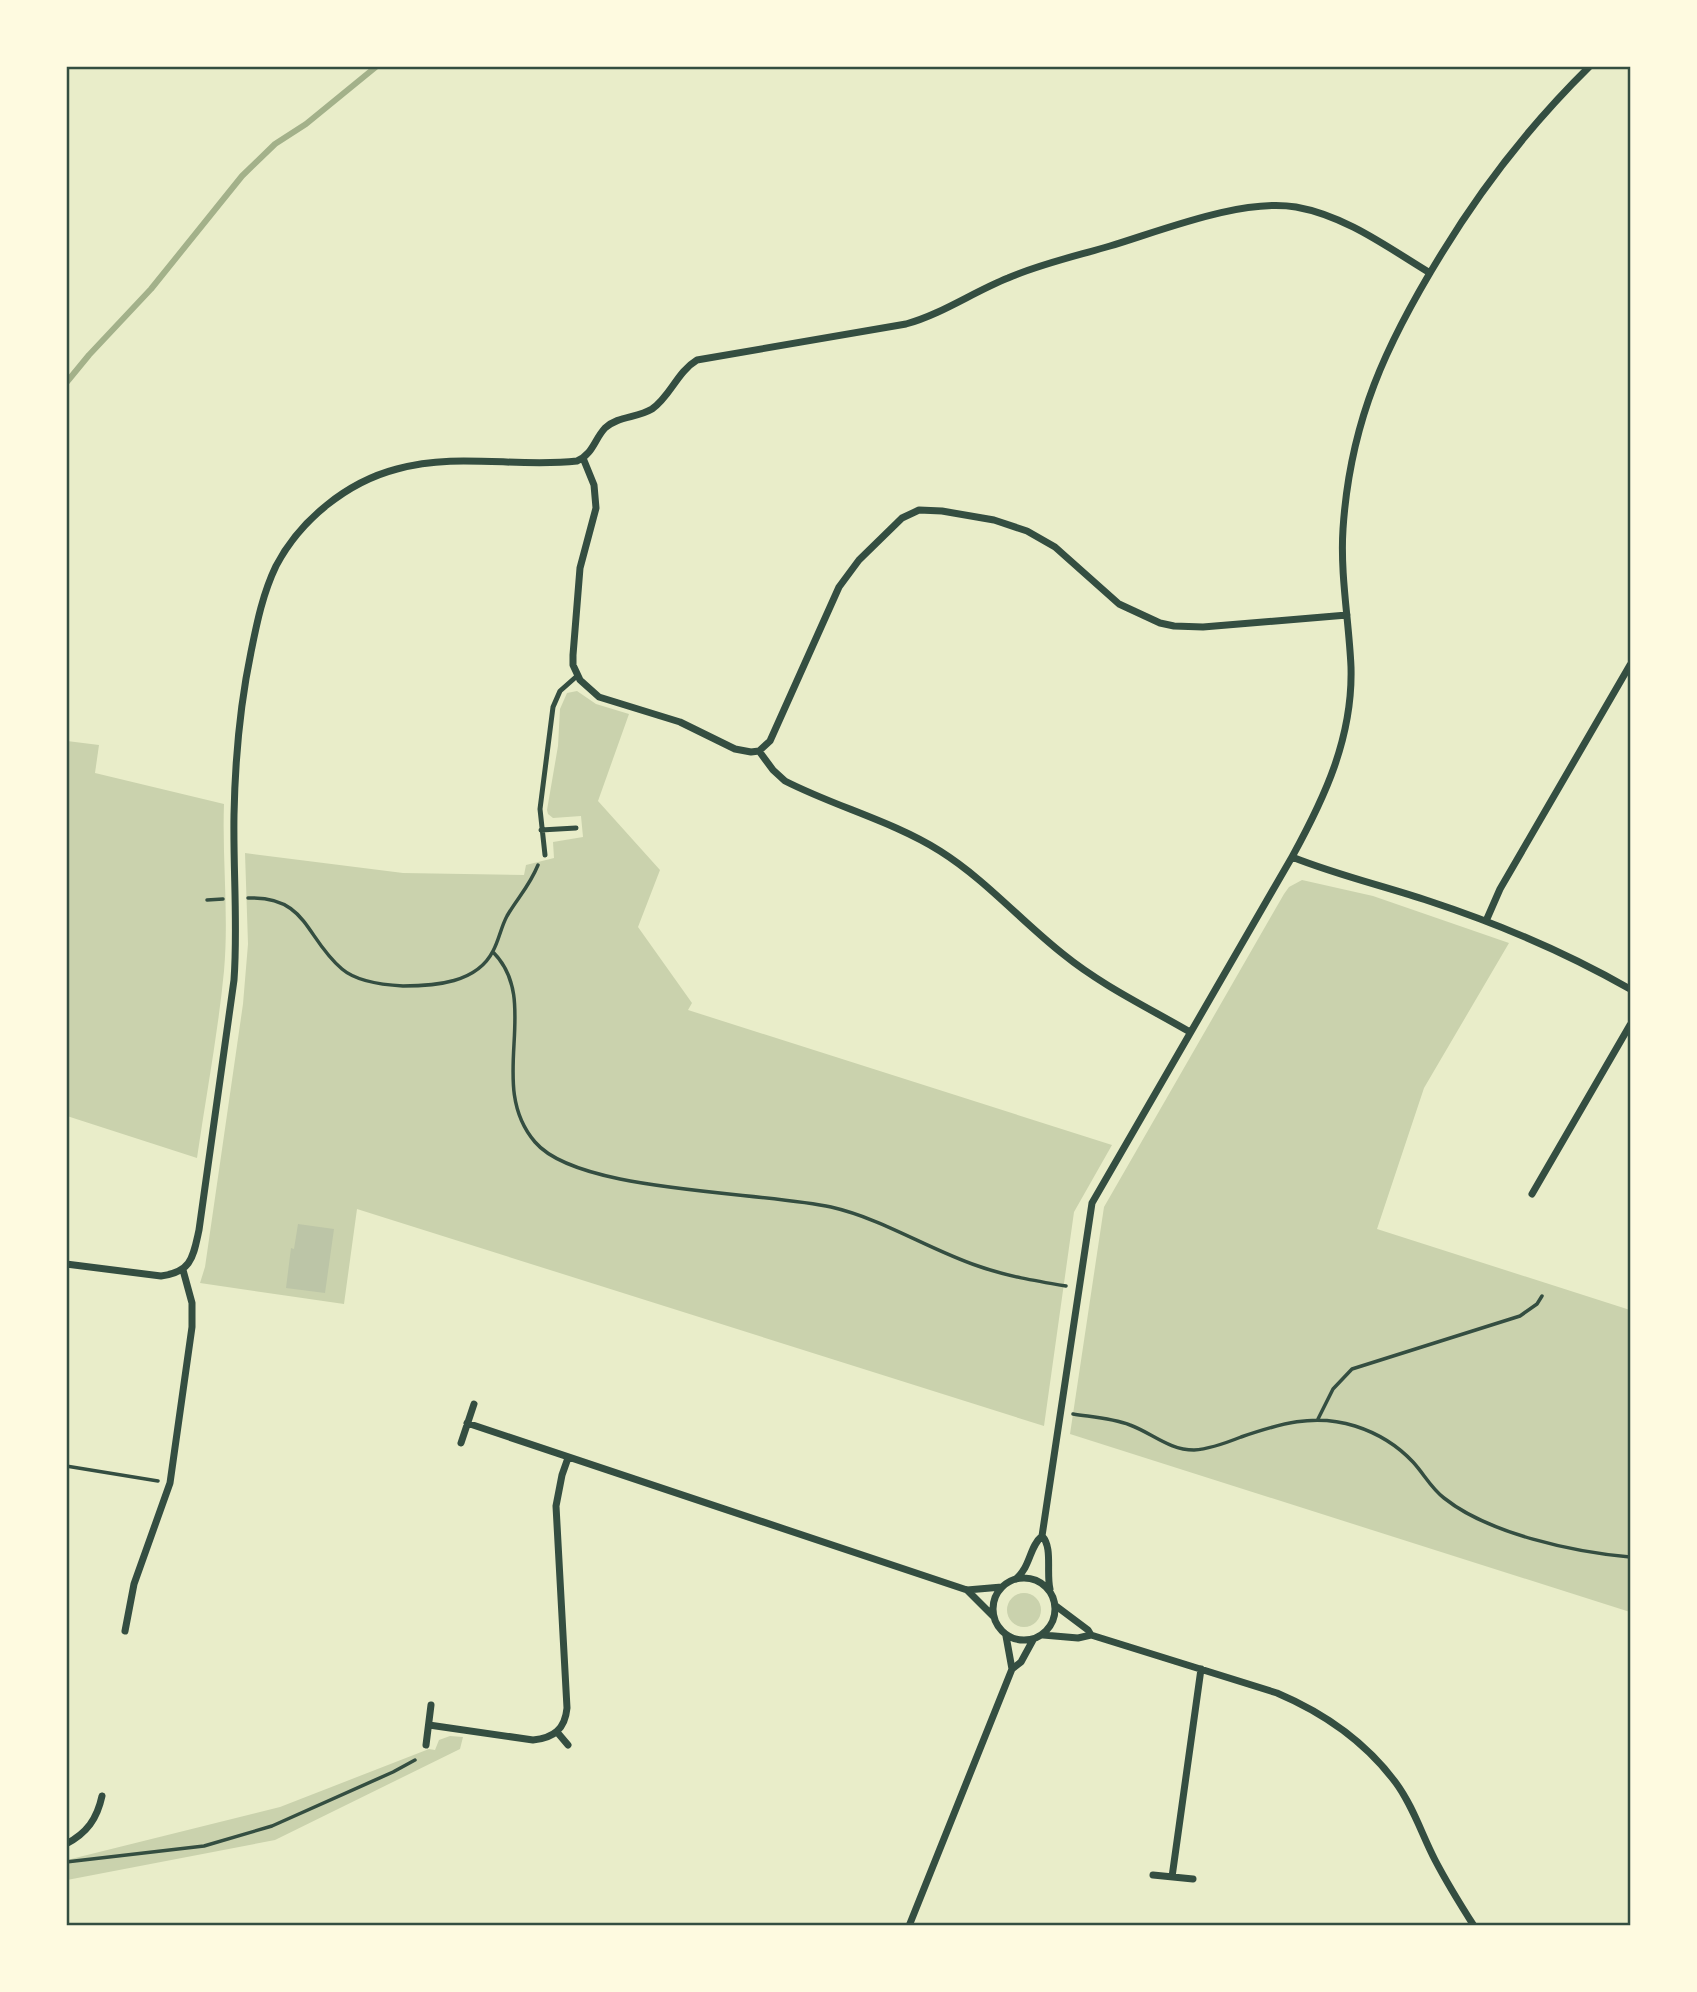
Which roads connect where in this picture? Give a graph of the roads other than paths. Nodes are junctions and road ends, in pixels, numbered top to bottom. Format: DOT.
graph roads {
  1 [pos="1590,66"];
  2 [pos="1430,273"];
  3 [pos="583,458"];
  4 [pos="1346,615"];
  5 [pos="1630,665"];
  6 [pos="577,676"];
  7 [pos="1627,680"];
  8 [pos="759,751"];
  9 [pos="576,828"];
  10 [pos="541,830"];
  11 [pos="545,855"];
  12 [pos="1292,857"];
  13 [pos="1486,921"];
  14 [pos="1630,989"];
  15 [pos="1630,1025"];
  16 [pos="1190,1032"];
  17 [pos="1532,1194"];
  18 [pos="66,1264"];
  19 [pos="183,1270"];
  20 [pos="474,1405"];
  21 [pos="467,1423"];
  22 [pos="461,1443"];
  23 [pos="568,1458"];
  24 [pos="1042,1536"];
  25 [pos="1016,1579"];
  26 [pos="1002,1587"];
  27 [pos="967,1590"];
  28 [pos="1050,1591"];
  29 [pos="1056,1606"];
  30 [pos="994,1618"];
  31 [pos="125,1631"];
  32 [pos="1006,1635"];
  33 [pos="1043,1635"];
  34 [pos="1091,1635"];
  35 [pos="1033,1640"];
  36 [pos="1012,1669"];
  37 [pos="1201,1669"];
  38 [pos="432,1705"];
  39 [pos="429,1725"];
  40 [pos="557,1732"];
  41 [pos="426,1745"];
  42 [pos="568,1745"];
  43 [pos="102,1796"];
  44 [pos="66,1844"];
  45 [pos="1153,1875"];
  46 [pos="1172,1877"];
  47 [pos="1193,1880"];
  48 [pos="909,1926"];
  49 [pos="1474,1926"];
  1 -- 2 [label="street"];
  2 -- 3 [label="street"];
  2 -- 4 [label="street"];
  3 -- 6 [label="street"];
  3 -- 19 [label="street"];
  4 -- 8 [label="street"];
  4 -- 12 [label="street"];
  5 -- 7 [label="street"];
  6 -- 8 [label="street"];
  6 -- 10 [label="lane"];
  7 -- 13 [label="street"];
  8 -- 16 [label="street"];
  9 -- 10 [label="lane"];
  10 -- 11 [label="lane"];
  12 -- 13 [label="street"];
  12 -- 16 [label="street"];
  13 -- 14 [label="street"];
  15 -- 17 [label="street"];
  16 -- 24 [label="street"];
  18 -- 19 [label="street"];
  19 -- 31 [label="street"];
  20 -- 21 [label="street"];
  21 -- 22 [label="street"];
  21 -- 23 [label="street"];
  23 -- 27 [label="street"];
  23 -- 40 [label="street"];
  24 -- 25 [label="street"];
  24 -- 28 [label="street"];
  25 -- 26 [label="street"];
  25 -- 28 [label="street"];
  26 -- 27 [label="street"];
  26 -- 30 [label="street"];
  27 -- 30 [label="street"];
  28 -- 29 [label="street"];
  29 -- 33 [label="street"];
  29 -- 34 [label="street"];
  30 -- 32 [label="street"];
  32 -- 35 [label="street"];
  32 -- 36 [label="street"];
  33 -- 34 [label="street"];
  33 -- 35 [label="street"];
  34 -- 37 [label="street"];
  35 -- 36 [label="street"];
  36 -- 48 [label="street"];
  37 -- 46 [label="street"];
  37 -- 49 [label="street"];
  38 -- 39 [label="street"];
  39 -- 40 [label="street"];
  39 -- 41 [label="street"];
  40 -- 42 [label="street"];
  43 -- 44 [label="street"];
  45 -- 46 [label="street"];
  46 -- 47 [label="street"];
}
